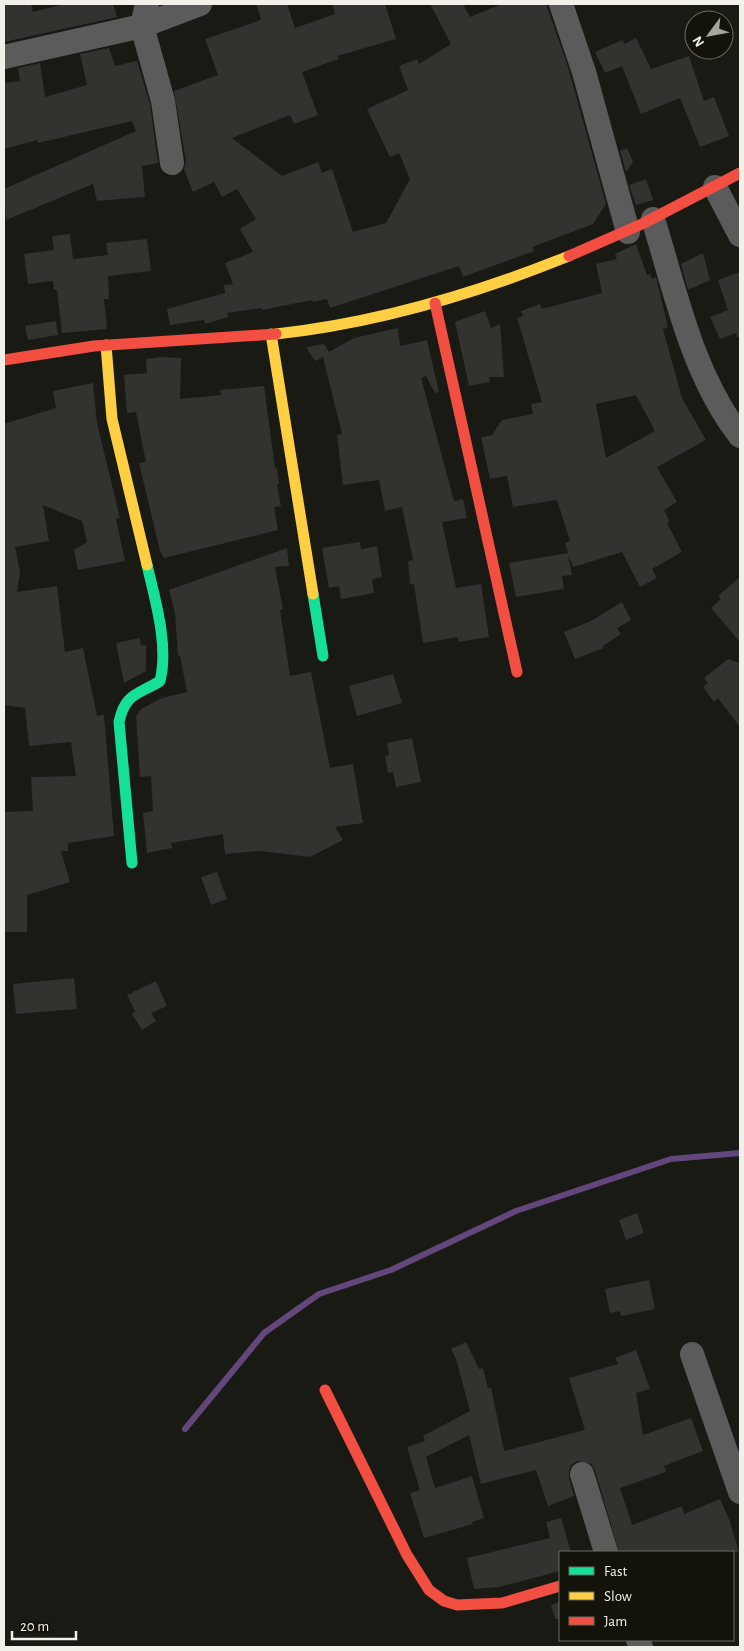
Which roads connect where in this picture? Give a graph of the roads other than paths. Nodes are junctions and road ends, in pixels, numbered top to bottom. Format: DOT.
graph roads {
  1 [pos="200,4"];
  2 [pos="561,4"];
  3 [pos="145,15"];
  4 [pos="4,57"];
  5 [pos="172,164"];
  6 [pos="740,173"];
  7 [pos="715,187"];
  8 [pos="654,219"];
  9 [pos="628,232"];
  10 [pos="740,235"];
  11 [pos="435,303"];
  12 [pos="271,334"];
  13 [pos="106,345"];
  14 [pos="4,360"];
  15 [pos="740,436"];
  16 [pos="322,656"];
  17 [pos="517,672"];
  18 [pos="132,863"];
  19 [pos="692,1354"];
  20 [pos="325,1390"];
  21 [pos="582,1474"];
  22 [pos="740,1492"];
  23 [pos="606,1551"];
  24 [pos="559,1586"];
  1 -- 3 [label="street"];
  2 -- 9 [label="street"];
  3 -- 4 [label="street"];
  3 -- 5 [label="street"];
  6 -- 7 [label="street"];
  7 -- 8 [label="street"];
  7 -- 10 [label="street"];
  8 -- 9 [label="street"];
  8 -- 15 [label="street"];
  9 -- 11 [label="street"];
  11 -- 12 [label="street"];
  11 -- 17 [label="street"];
  12 -- 13 [label="street"];
  12 -- 16 [label="street"];
  13 -- 14 [label="street"];
  13 -- 18 [label="street"];
  19 -- 22 [label="street"];
  20 -- 24 [label="street"];
  21 -- 23 [label="street"];
}
